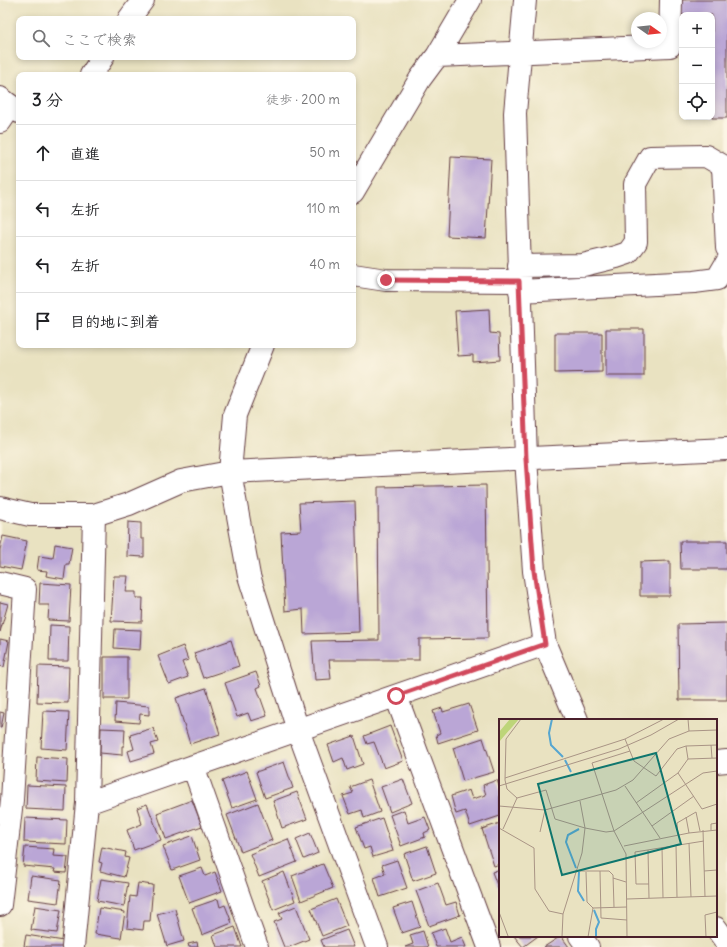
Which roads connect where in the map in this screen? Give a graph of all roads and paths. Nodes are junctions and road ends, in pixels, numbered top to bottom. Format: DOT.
graph roads {
  1 [pos="143,0"];
  2 [pos="470,0"];
  3 [pos="671,0"];
  4 [pos="521,1"];
  5 [pos="131,16"];
  6 [pos="520,53"];
  7 [pos="437,56"];
  8 [pos="101,60"];
  9 [pos="93,72"];
  10 [pos="356,187"];
  11 [pos="727,248"];
  12 [pos="727,262"];
  13 [pos="356,275"];
  14 [pos="519,279"];
  15 [pos="262,348"];
  16 [pos="727,449"];
  17 [pos="526,459"];
  18 [pos="230,472"];
  19 [pos="0,508"];
  20 [pos="94,515"];
  21 [pos="0,583"];
  22 [pos="545,644"];
  23 [pos="10,688"];
  24 [pos="396,696"];
  25 [pos="577,719"];
  26 [pos="298,730"];
  27 [pos="727,761"];
  28 [pos="717,762"];
  29 [pos="193,766"];
  30 [pos="6,798"];
  31 [pos="87,804"];
  32 [pos="0,905"];
  33 [pos="717,929"];
  34 [pos="581,937"];
  35 [pos="727,943"];
  36 [pos="73,947"];
  37 [pos="257,947"];
  38 [pos="377,947"];
  39 [pos="489,947"];
  40 [pos="588,947"];
  1 -- 5 [label="street"];
  2 -- 7 [label="street"];
  3 -- 6 [label="street"];
  4 -- 6 [label="street"];
  6 -- 7 [label="street"];
  6 -- 14 [label="street"];
  7 -- 10 [label="street"];
  8 -- 9 [label="street"];
  11 -- 14 [label="street"];
  12 -- 14 [label="street"];
  13 -- 14 [label="street"];
  14 -- 17 [label="street"];
  15 -- 18 [label="street"];
  16 -- 17 [label="street"];
  17 -- 18 [label="street"];
  17 -- 22 [label="street"];
  18 -- 20 [label="street"];
  18 -- 26 [label="street"];
  19 -- 20 [label="street"];
  20 -- 31 [label="street"];
  21 -- 23 [label="street"];
  22 -- 24 [label="street"];
  22 -- 25 [label="street"];
  23 -- 30 [label="street"];
  24 -- 26 [label="street"];
  24 -- 39 [label="street"];
  26 -- 29 [label="street"];
  26 -- 38 [label="street"];
  27 -- 28 [label="street"];
  29 -- 31 [label="street"];
  29 -- 37 [label="street"];
  30 -- 32 [label="street"];
  31 -- 36 [label="street"];
  33 -- 35 [label="street"];
  34 -- 40 [label="street"];
}
